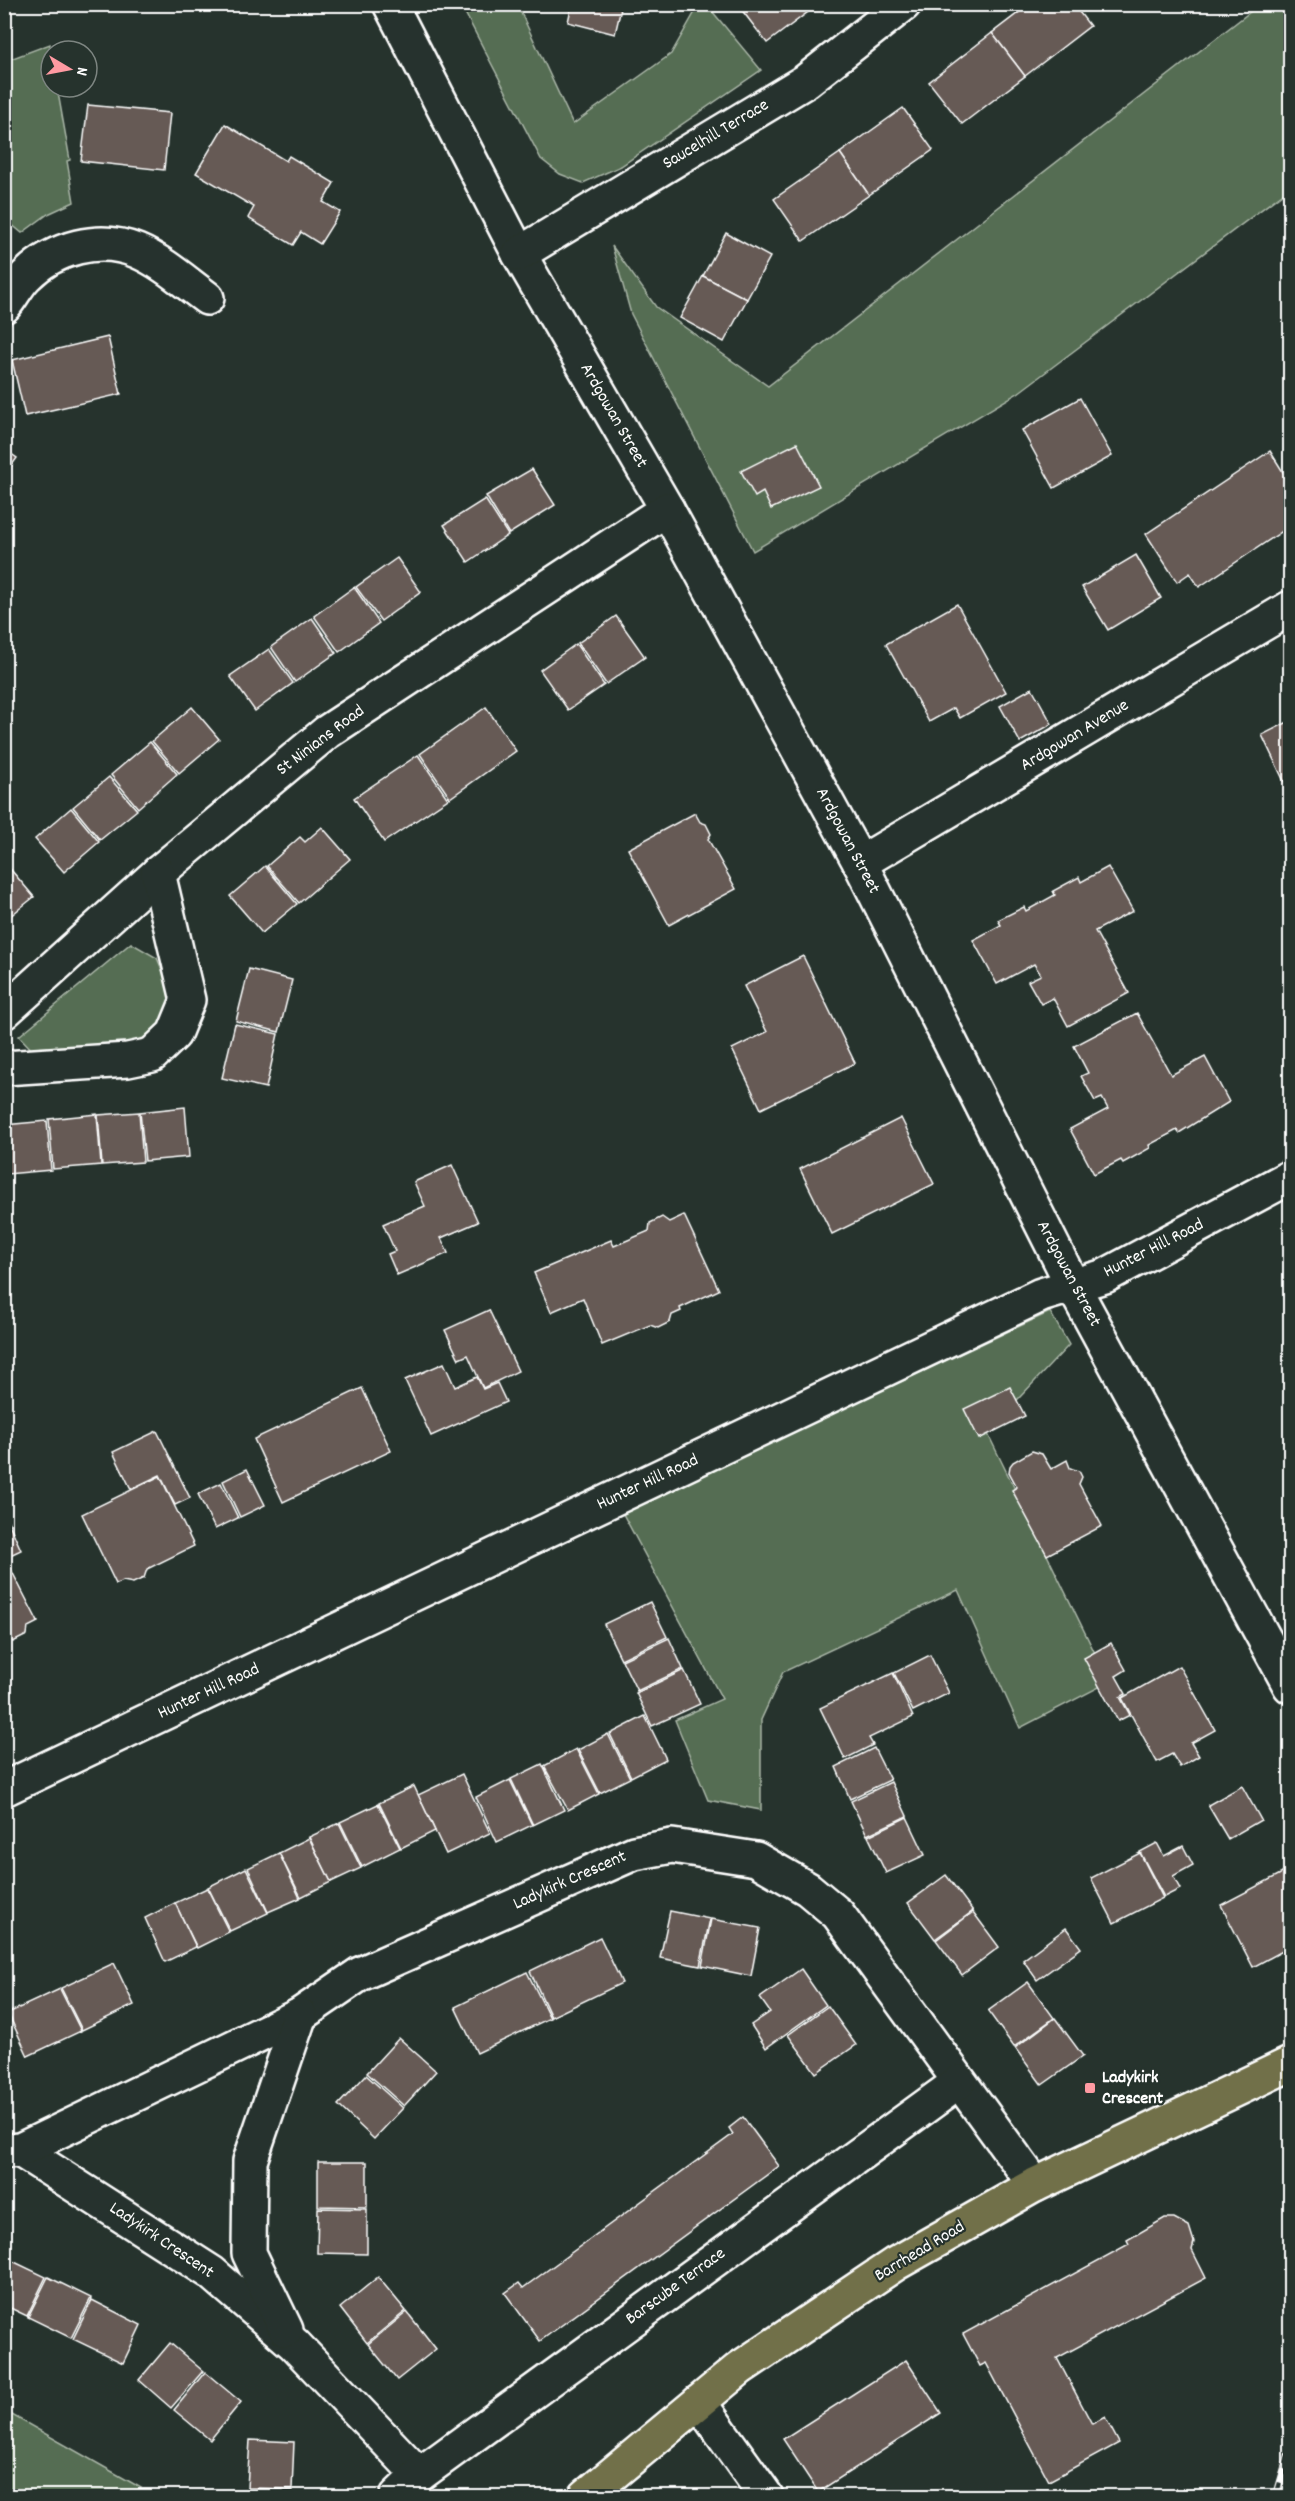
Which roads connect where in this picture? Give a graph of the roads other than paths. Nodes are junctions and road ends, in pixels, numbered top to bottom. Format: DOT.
graph roads {
  1 [pos="390,4"];
  2 [pos="904,4"];
  3 [pos="519,254"];
  4 [pos="207,298"];
  5 [pos="4,306"];
  6 [pos="667,509"];
  7 [pos="1290,608"];
  8 [pos="860,863"];
  9 [pos="158,873"];
  10 [pos="4,1012"];
  11 [pos="4,1068"];
  12 [pos="1290,1177"];
  13 [pos="1073,1286"];
  14 [pos="1290,1686"];
  15 [pos="4,1789"];
  16 [pos="300,2015"];
  17 [pos="1290,2064"];
  18 [pos="959,2082"];
  19 [pos="12,2150"];
  20 [pos="1035,2185"];
  21 [pos="294,2344"];
  22 [pos="699,2402"];
  23 [pos="408,2486"];
  24 [pos="586,2496"];
  25 [pos="766,2496"];
  1 -- 3 [label="street, Ardgowan Street"];
  2 -- 3 [label="street, Saucelhill Terrace"];
  3 -- 6 [label="street, Ardgowan Street"];
  4 -- 5 [label="street"];
  6 -- 8 [label="street, Ardgowan Street"];
  6 -- 9 [label="street, St Ninians Road"];
  7 -- 8 [label="street, Ardgowan Avenue"];
  8 -- 13 [label="street, Ardgowan Street"];
  9 -- 10 [label="street, St Ninians Road"];
  9 -- 11 [label="street"];
  12 -- 13 [label="street, Hunter Hill Road"];
  13 -- 14 [label="street, Ardgowan Street"];
  13 -- 15 [label="street, Hunter Hill Road"];
  16 -- 18 [label="street, Ladykirk Crescent"];
  16 -- 19 [label="street, Ladykirk Crescent"];
  16 -- 21 [label="street, Ladykirk Crescent"];
  17 -- 20 [label="main road, Barrhead Road"];
  18 -- 20 [label="street, Ladykirk Crescent"];
  18 -- 23 [label="street, Barscube Terrace"];
  19 -- 21 [label="street, Ladykirk Crescent"];
  20 -- 22 [label="main road, Barrhead Road"];
  21 -- 23 [label="street, Ladykirk Crescent"];
  22 -- 24 [label="main road, Barrhead Road"];
  22 -- 25 [label="street"];
}
